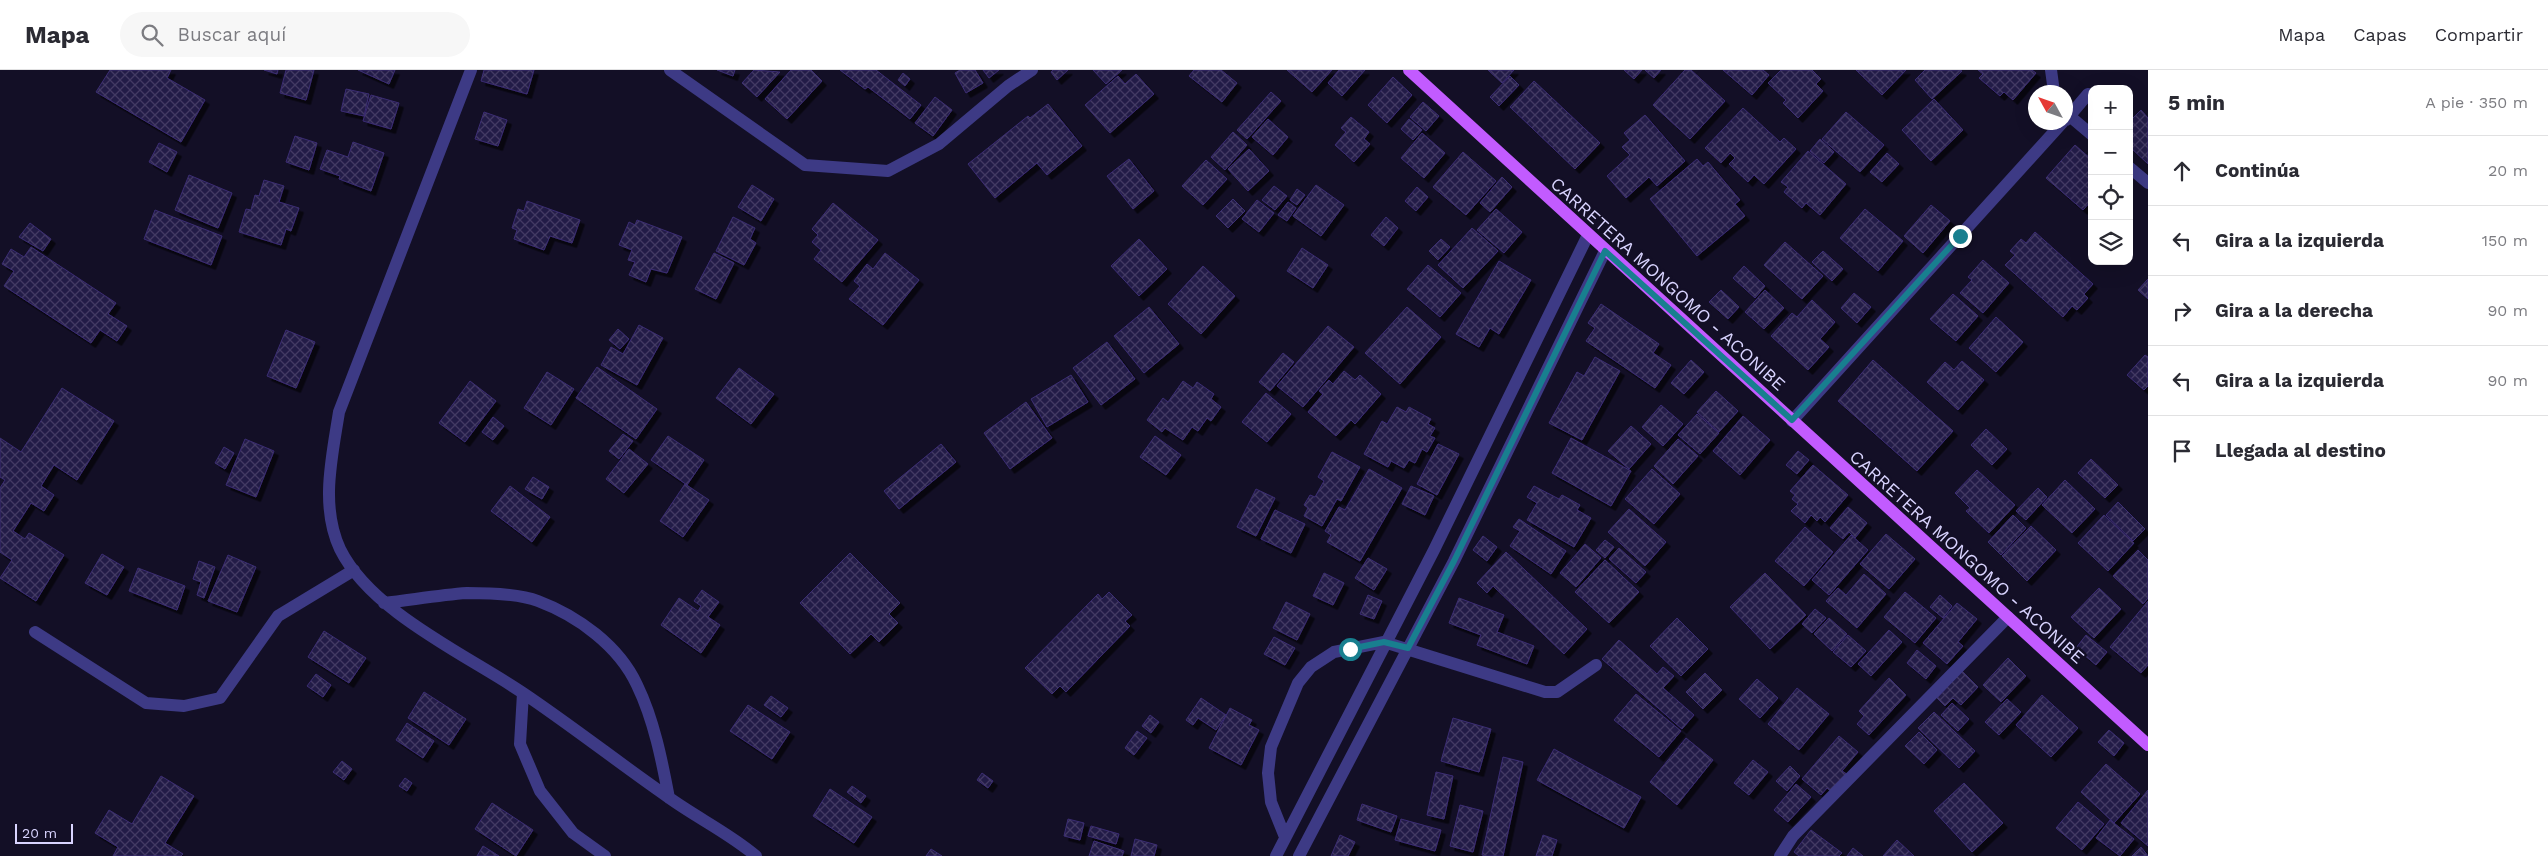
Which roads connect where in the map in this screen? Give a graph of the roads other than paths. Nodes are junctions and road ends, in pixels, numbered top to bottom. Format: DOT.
graph roads {
  1 [pos="471,70"];
  2 [pos="670,70"];
  3 [pos="1032,70"];
  4 [pos="1409,70"];
  5 [pos="2051,70"];
  6 [pos="2053,85"];
  7 [pos="2088,94"];
  8 [pos="2073,110"];
  9 [pos="2073,123"];
  10 [pos="2055,130"];
  11 [pos="2088,132"];
  12 [pos="2133,170"];
  13 [pos="2148,183"];
  14 [pos="1588,235"];
  15 [pos="1605,251"];
  16 [pos="1792,420"];
  17 [pos="354,570"];
  18 [pos="384,603"];
  19 [pos="2008,617"];
  20 [pos="36,632"];
  21 [pos="1384,642"];
  22 [pos="1408,648"];
  23 [pos="1596,665"];
  24 [pos="523,693"];
  25 [pos="2148,745"];
  26 [pos="669,798"];
  27 [pos="1285,837"];
  28 [pos="605,856"];
  29 [pos="756,856"];
  30 [pos="1276,856"];
  31 [pos="1299,856"];
  32 [pos="1780,856"];
  1 -- 17 [label="street"];
  2 -- 3 [label="street"];
  4 -- 14 [label="main road, CARRETERA MONGOMO - ACONIBE"];
  5 -- 6 [label="street"];
  7 -- 8 [label="street"];
  9 -- 11 [label="street"];
  10 -- 16 [label="street"];
  12 -- 13 [label="street"];
  14 -- 15 [label="main road, CARRETERA MONGOMO - ACONIBE"];
  14 -- 21 [label="street"];
  15 -- 16 [label="main road, CARRETERA MONGOMO - ACONIBE"];
  15 -- 22 [label="street"];
  16 -- 19 [label="main road, CARRETERA MONGOMO - ACONIBE"];
  17 -- 18 [label="street"];
  17 -- 20 [label="street"];
  18 -- 24 [label="street"];
  18 -- 26 [label="street"];
  19 -- 25 [label="main road, CARRETERA MONGOMO - ACONIBE"];
  19 -- 32 [label="street"];
  21 -- 22 [label="street"];
  21 -- 27 [label="street"];
  21 -- 27 [label="street"];
  22 -- 23 [label="street"];
  22 -- 31 [label="street"];
  24 -- 26 [label="street"];
  24 -- 28 [label="street"];
  26 -- 29 [label="street"];
  27 -- 30 [label="street"];
}
